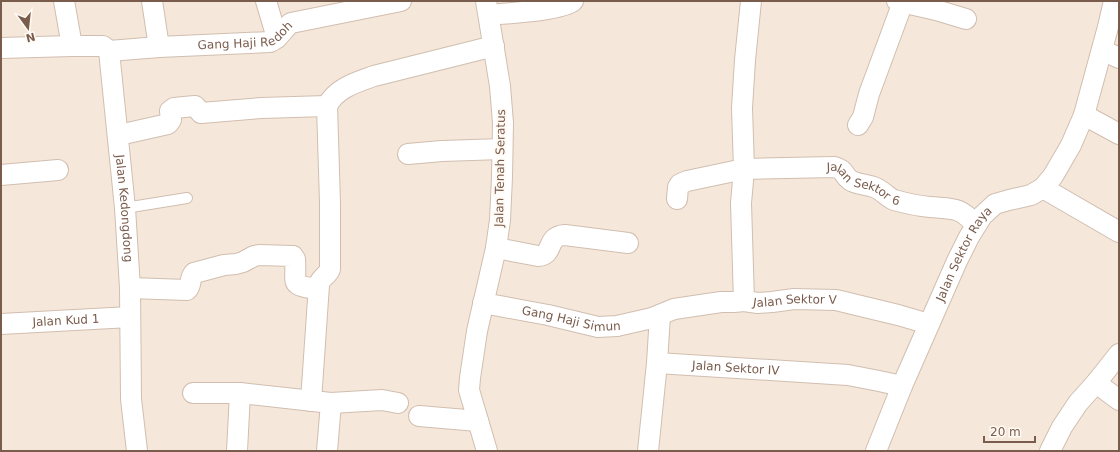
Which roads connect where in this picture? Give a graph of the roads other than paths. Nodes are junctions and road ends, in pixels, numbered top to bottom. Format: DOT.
graph roads {
  1 [pos="64,1"];
  2 [pos="152,1"];
  3 [pos="266,1"];
  4 [pos="401,1"];
  5 [pos="573,1"];
  6 [pos="751,1"];
  7 [pos="900,1"];
  8 [pos="1114,1"];
  9 [pos="488,8"];
  10 [pos="966,19"];
  11 [pos="277,38"];
  12 [pos="72,46"];
  13 [pos="494,46"];
  14 [pos="159,47"];
  15 [pos="1,48"];
  16 [pos="109,51"];
  17 [pos="1110,54"];
  18 [pos="327,106"];
  19 [pos="1084,115"];
  20 [pos="858,125"];
  21 [pos="1119,134"];
  22 [pos="118,135"];
  23 [pos="502,149"];
  24 [pos="408,154"];
  25 [pos="744,169"];
  26 [pos="58,170"];
  27 [pos="1,175"];
  28 [pos="1043,188"];
  29 [pos="187,198"];
  30 [pos="677,199"];
  31 [pos="125,208"];
  32 [pos="976,225"];
  33 [pos="1119,232"];
  34 [pos="628,243"];
  35 [pos="496,248"];
  36 [pos="130,288"];
  37 [pos="318,289"];
  38 [pos="744,301"];
  39 [pos="483,304"];
  40 [pos="660,315"];
  41 [pos="130,317"];
  42 [pos="1,324"];
  43 [pos="929,324"];
  44 [pos="1119,354"];
  45 [pos="657,363"];
  46 [pos="1096,383"];
  47 [pos="902,386"];
  48 [pos="192,393"];
  49 [pos="240,393"];
  50 [pos="1119,400"];
  51 [pos="311,401"];
  52 [pos="331,403"];
  53 [pos="398,403"];
  54 [pos="419,416"];
  55 [pos="478,421"];
  56 [pos="137,451"];
  57 [pos="237,451"];
  58 [pos="327,451"];
  59 [pos="487,451"];
  60 [pos="648,451"];
  61 [pos="876,451"];
  62 [pos="1050,451"];
  1 -- 12 [label="street"];
  2 -- 14 [label="street"];
  3 -- 11 [label="street"];
  4 -- 11 [label="street, Gang Haji Redoh"];
  5 -- 9 [label="street"];
  6 -- 25 [label="street"];
  7 -- 10 [label="street"];
  7 -- 20 [label="street"];
  8 -- 17 [label="street, Jalan Sektor Raya"];
  9 -- 13 [label="street, Jalan Tenah Seratus"];
  11 -- 14 [label="street, Gang Haji Redoh"];
  12 -- 15 [label="street"];
  12 -- 16 [label="street"];
  13 -- 18 [label="street"];
  13 -- 23 [label="street, Jalan Tenah Seratus"];
  14 -- 16 [label="street, Gang Haji Redoh"];
  16 -- 22 [label="street, Jalan Kedongdong"];
  17 -- 19 [label="street, Jalan Sektor Raya"];
  18 -- 22 [label="street"];
  18 -- 37 [label="street"];
  19 -- 21 [label="street"];
  19 -- 28 [label="street, Jalan Sektor Raya"];
  22 -- 31 [label="street, Jalan Kedongdong"];
  23 -- 24 [label="street"];
  23 -- 35 [label="street, Jalan Tenah Seratus"];
  25 -- 30 [label="street, Jalan Sektor 6"];
  25 -- 32 [label="street, Jalan Sektor 6"];
  25 -- 38 [label="street"];
  26 -- 27 [label="street"];
  28 -- 32 [label="street, Jalan Sektor Raya"];
  28 -- 33 [label="street"];
  29 -- 31 [label="lane"];
  31 -- 36 [label="street, Jalan Kedongdong"];
  32 -- 43 [label="street, Jalan Sektor Raya"];
  34 -- 35 [label="street"];
  35 -- 39 [label="street, Jalan Tenah Seratus"];
  36 -- 37 [label="street"];
  36 -- 41 [label="street, Jalan Kedongdong"];
  37 -- 51 [label="street"];
  38 -- 40 [label="street, Jalan Sektor V"];
  38 -- 43 [label="street, Jalan Sektor V"];
  39 -- 40 [label="street, Gang Haji Simun"];
  39 -- 55 [label="street, Jalan Tenah Seratus"];
  40 -- 45 [label="street"];
  41 -- 42 [label="street, Jalan Kud 1"];
  41 -- 56 [label="street, Jalan Kedongdong"];
  43 -- 47 [label="street, Jalan Sektor Raya"];
  44 -- 46 [label="street"];
  45 -- 47 [label="street, Jalan Sektor IV"];
  45 -- 60 [label="street"];
  46 -- 50 [label="street"];
  46 -- 62 [label="street"];
  47 -- 61 [label="street, Jalan Sektor Raya"];
  48 -- 49 [label="street"];
  49 -- 51 [label="street"];
  49 -- 57 [label="street"];
  51 -- 52 [label="street"];
  52 -- 53 [label="street"];
  52 -- 58 [label="street"];
  54 -- 55 [label="street"];
  55 -- 59 [label="street, Jalan Tenah Seratus"];
}
